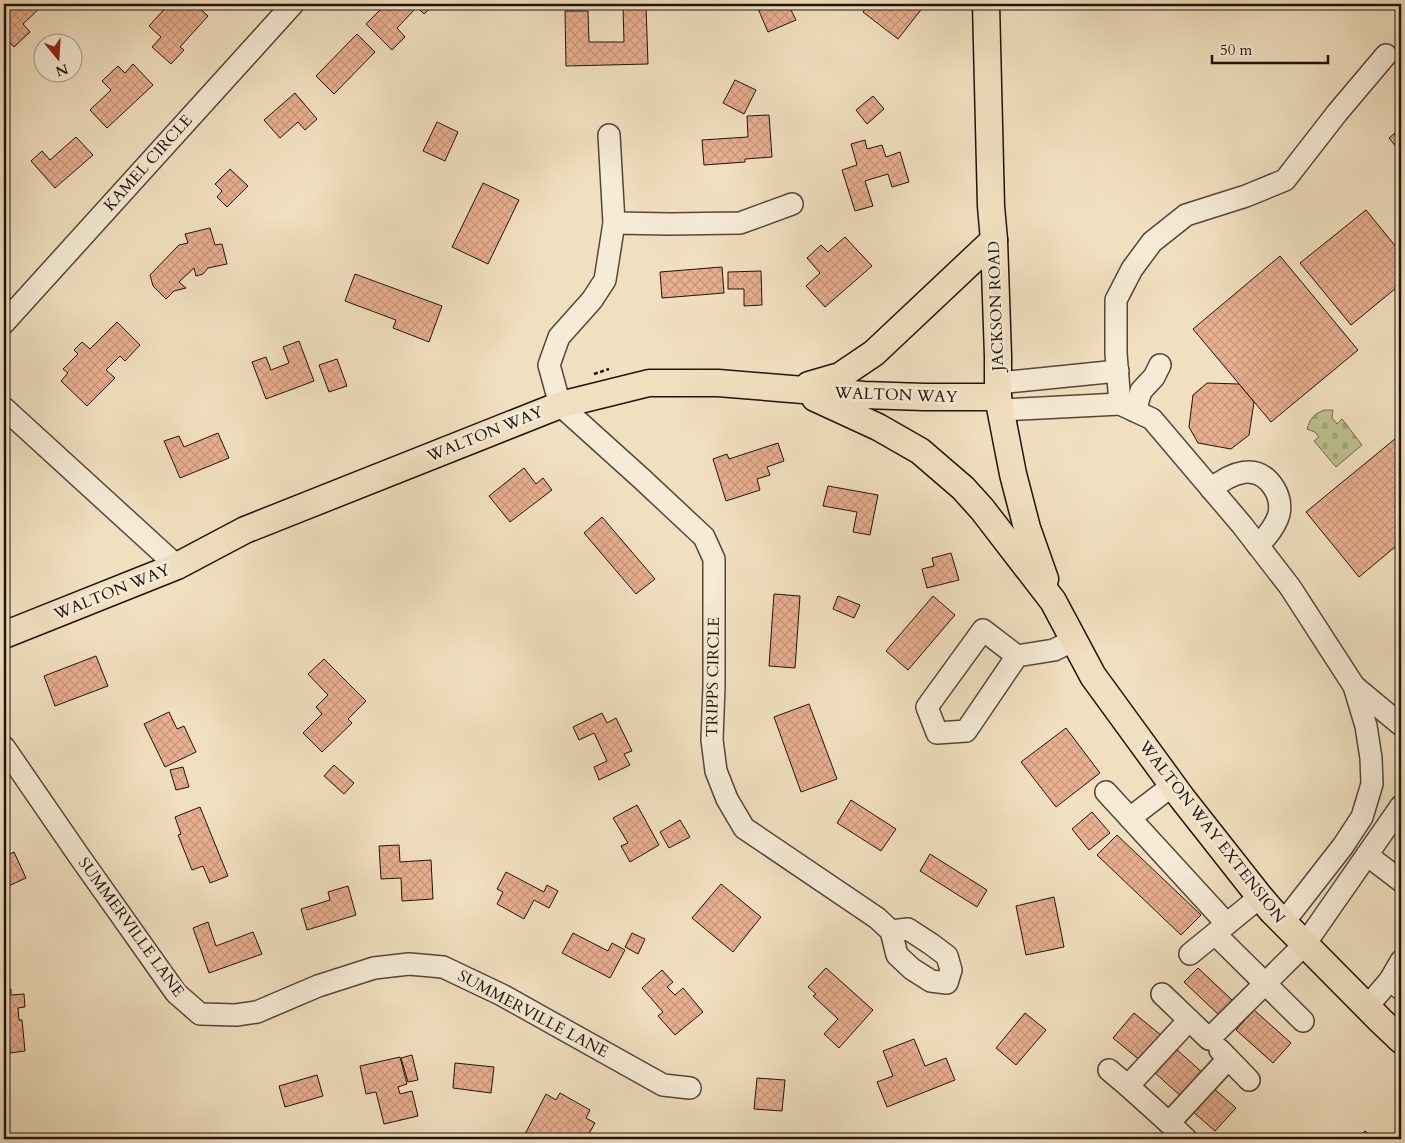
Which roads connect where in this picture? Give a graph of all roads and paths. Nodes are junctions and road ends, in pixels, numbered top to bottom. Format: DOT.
graph roads {
  1 [pos="293,4"];
  2 [pos="986,4"];
  3 [pos="1386,55"];
  4 [pos="609,135"];
  5 [pos="792,204"];
  6 [pos="614,223"];
  7 [pos="994,240"];
  8 [pos="4,323"];
  9 [pos="1160,365"];
  10 [pos="1118,371"];
  11 [pos="794,389"];
  12 [pos="999,397"];
  13 [pos="560,405"];
  14 [pos="1128,407"];
  15 [pos="4,408"];
  16 [pos="1211,489"];
  17 [pos="1258,546"];
  18 [pos="177,566"];
  19 [pos="1053,602"];
  20 [pos="4,635"];
  21 [pos="1074,640"];
  22 [pos="1017,656"];
  23 [pos="1354,686"];
  24 [pos="1401,725"];
  25 [pos="4,748"];
  26 [pos="1173,785"];
  27 [pos="1106,792"];
  28 [pos="1401,806"];
  29 [pos="1130,818"];
  30 [pos="1367,855"];
  31 [pos="1400,876"];
  32 [pos="1260,897"];
  33 [pos="1283,923"];
  34 [pos="1221,929"];
  35 [pos="891,931"];
  36 [pos="1305,944"];
  37 [pos="1190,954"];
  38 [pos="1401,961"];
  39 [pos="1266,983"];
  40 [pos="1396,985"];
  41 [pos="1162,994"];
  42 [pos="1367,1007"];
  43 [pos="1189,1020"];
  44 [pos="1303,1021"];
  45 [pos="1209,1039"];
  46 [pos="1401,1040"];
  47 [pos="1228,1059"];
  48 [pos="1109,1070"];
  49 [pos="1249,1080"];
  50 [pos="1128,1086"];
  51 [pos="690,1088"];
  52 [pos="1169,1123"];
  53 [pos="1186,1139"];
  1 -- 8 [label="street, KAMEL CIRCLE"];
  2 -- 7 [label="main road, JACKSON ROAD"];
  3 -- 10 [label="street"];
  4 -- 6 [label="street"];
  5 -- 6 [label="street"];
  6 -- 13 [label="street"];
  7 -- 11 [label="main road"];
  7 -- 12 [label="main road, JACKSON ROAD"];
  9 -- 14 [label="street"];
  10 -- 12 [label="street"];
  10 -- 14 [label="street"];
  11 -- 12 [label="main road, WALTON WAY"];
  11 -- 13 [label="main road, WALTON WAY"];
  11 -- 19 [label="main road"];
  12 -- 14 [label="street"];
  12 -- 19 [label="main road, JACKSON ROAD"];
  13 -- 18 [label="main road, WALTON WAY"];
  13 -- 35 [label="street, TRIPPS CIRCLE"];
  14 -- 16 [label="street"];
  15 -- 18 [label="street"];
  16 -- 17 [label="street"];
  16 -- 17 [label="street"];
  17 -- 23 [label="street"];
  18 -- 20 [label="main road, WALTON WAY"];
  19 -- 21 [label="main road, WALTON WAY EXTENSION"];
  21 -- 22 [label="street"];
  21 -- 26 [label="main road, WALTON WAY EXTENSION"];
  22 -- 22 [label="street"];
  23 -- 24 [label="street"];
  23 -- 33 [label="street"];
  25 -- 51 [label="street, SUMMERVILLE LANE"];
  26 -- 29 [label="street"];
  26 -- 32 [label="main road, WALTON WAY EXTENSION"];
  27 -- 29 [label="street"];
  28 -- 30 [label="street"];
  29 -- 34 [label="street"];
  30 -- 31 [label="street"];
  30 -- 36 [label="street"];
  32 -- 33 [label="main road, WALTON WAY EXTENSION"];
  32 -- 34 [label="street"];
  33 -- 36 [label="main road, WALTON WAY EXTENSION"];
  34 -- 37 [label="street"];
  34 -- 39 [label="street"];
  36 -- 39 [label="street"];
  36 -- 42 [label="main road, WALTON WAY EXTENSION"];
  38 -- 40 [label="street"];
  39 -- 44 [label="street"];
  39 -- 45 [label="street"];
  40 -- 42 [label="street"];
  41 -- 43 [label="street"];
  42 -- 46 [label="main road, WALTON WAY EXTENSION"];
  43 -- 45 [label="street"];
  43 -- 50 [label="street"];
  45 -- 47 [label="street"];
  47 -- 49 [label="street"];
  47 -- 52 [label="street"];
  48 -- 50 [label="street"];
  50 -- 52 [label="street"];
  52 -- 53 [label="street"];
}
